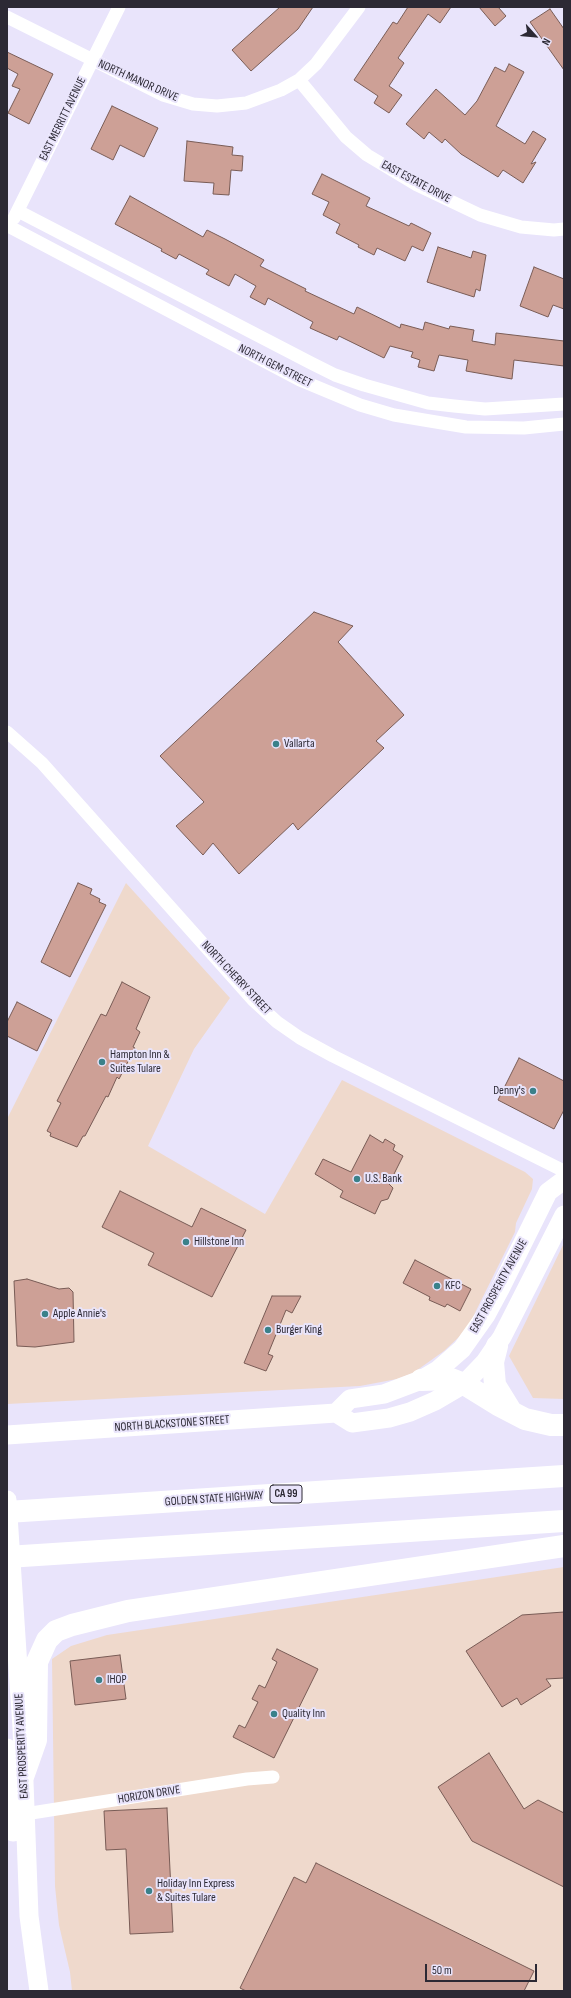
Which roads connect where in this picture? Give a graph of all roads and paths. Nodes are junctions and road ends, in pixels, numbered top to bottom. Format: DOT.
graph roads {
  1 [pos="119,7"];
  2 [pos="359,7"];
  3 [pos="7,17"];
  4 [pos="92,61"];
  5 [pos="299,80"];
  6 [pos="18,211"];
  7 [pos="8,229"];
  8 [pos="564,229"];
  9 [pos="564,404"];
  10 [pos="564,424"];
  11 [pos="7,732"];
  12 [pos="564,1171"];
  13 [pos="564,1180"];
  14 [pos="564,1215"];
  15 [pos="497,1346"];
  16 [pos="421,1380"];
  17 [pos="464,1384"];
  18 [pos="336,1413"];
  19 [pos="513,1414"];
  20 [pos="564,1425"];
  21 [pos="7,1435"];
  22 [pos="564,1476"];
  23 [pos="7,1500"];
  24 [pos="7,1512"];
  25 [pos="564,1521"];
  26 [pos="564,1546"];
  27 [pos="7,1557"];
  28 [pos="7,1748"];
  29 [pos="24,1774"];
  30 [pos="273,1777"];
  31 [pos="25,1814"];
  32 [pos="26,1864"];
  33 [pos="39,1991"];
  1 -- 4 [label="street, EAST MERRITT AVENUE"];
  2 -- 5 [label="street, NORTH MANOR DRIVE"];
  3 -- 4 [label="street, NORTH MANOR DRIVE"];
  4 -- 5 [label="street, NORTH MANOR DRIVE"];
  4 -- 6 [label="street, EAST MERRITT AVENUE"];
  5 -- 8 [label="street, EAST ESTATE DRIVE"];
  6 -- 7 [label="street, EAST MERRITT AVENUE"];
  6 -- 9 [label="street, NORTH GEM STREET"];
  7 -- 10 [label="street, NORTH GEM STREET"];
  11 -- 12 [label="street, NORTH CHERRY STREET"];
  13 -- 16 [label="main road, EAST PROSPERITY AVENUE"];
  14 -- 15 [label="main road, EAST PROSPERITY AVENUE"];
  15 -- 17 [label="main road, EAST PROSPERITY AVENUE"];
  15 -- 19 [label="highway"];
  16 -- 17 [label="highway"];
  16 -- 18 [label="main road"];
  17 -- 18 [label="main road"];
  17 -- 19 [label="highway"];
  18 -- 21 [label="main road, NORTH BLACKSTONE STREET"];
  19 -- 20 [label="highway"];
  22 -- 24 [label="highway, GOLDEN STATE HIGHWAY / CA 99"];
  23 -- 29 [label="main road, EAST PROSPERITY AVENUE"];
  25 -- 27 [label="highway"];
  26 -- 29 [label="highway"];
  28 -- 32 [label="main road"];
  29 -- 31 [label="main road, EAST PROSPERITY AVENUE"];
  30 -- 31 [label="street, HORIZON DRIVE"];
  31 -- 32 [label="main road, EAST PROSPERITY AVENUE"];
  32 -- 33 [label="main road, EAST PROSPERITY AVENUE"];
}
